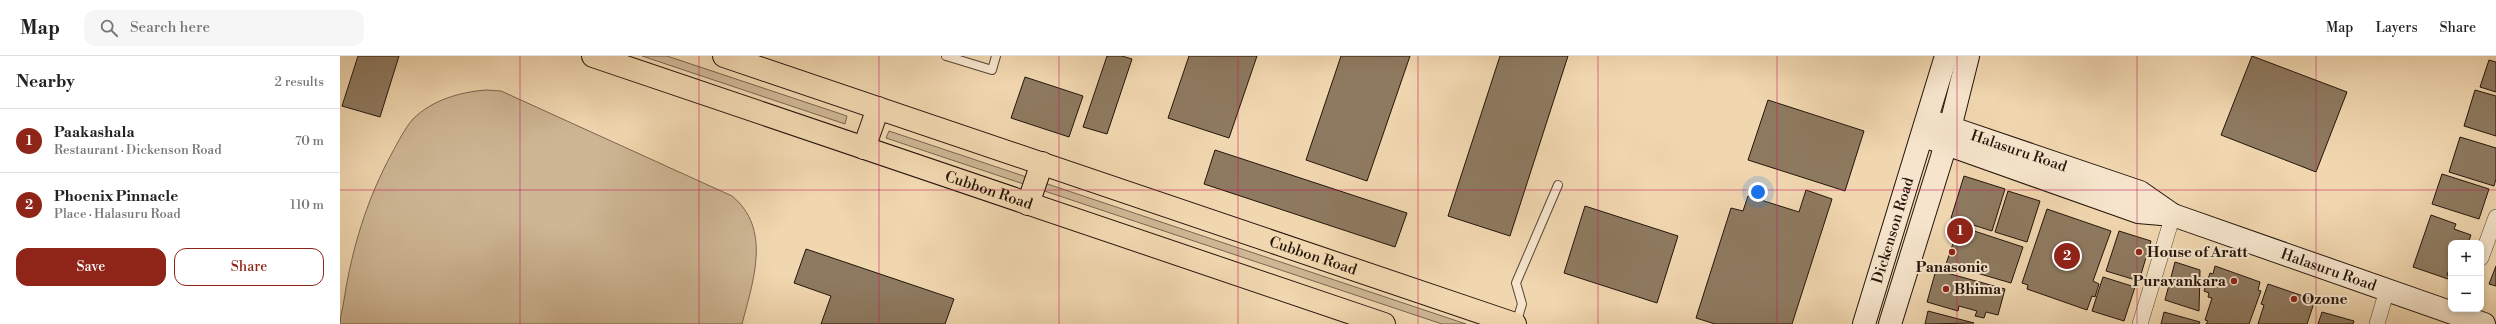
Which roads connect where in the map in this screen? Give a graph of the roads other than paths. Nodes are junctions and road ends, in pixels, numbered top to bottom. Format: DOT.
graph roads {
  1 [pos="592,56"];
  2 [pos="724,56"];
  3 [pos="946,56"];
  4 [pos="996,56"];
  5 [pos="1946,56"];
  6 [pos="1968,56"];
  7 [pos="878,108"];
  8 [pos="1926,128"];
  9 [pos="1948,136"];
  10 [pos="864,148"];
  11 [pos="1042,163"];
  12 [pos="1558,185"];
  13 [pos="1028,204"];
  14 [pos="2173,215"];
  15 [pos="2496,217"];
  16 [pos="2484,250"];
  17 [pos="2387,290"];
  18 [pos="2448,308"];
  19 [pos="2461,312"];
  20 [pos="1384,324"];
  21 [pos="1516,324"];
  22 [pos="1864,324"];
  23 [pos="1890,324"];
  24 [pos="2140,324"];
  25 [pos="2377,324"];
  26 [pos="2484,324"];
  1 -- 10 [label="main road, Cubbon Road"];
  2 -- 7 [label="main road, Cubbon Road"];
  3 -- 4 [label="lane"];
  5 -- 8 [label="street, Dickenson Road"];
  6 -- 9 [label="street, Dickenson Road"];
  7 -- 10 [label="main road"];
  7 -- 11 [label="main road, Cubbon Road"];
  8 -- 9 [label="street"];
  8 -- 22 [label="street, Dickenson Road"];
  9 -- 14 [label="street, Halasuru Road"];
  9 -- 23 [label="street, Dickenson Road"];
  10 -- 13 [label="main road, Cubbon Road"];
  11 -- 13 [label="main road"];
  11 -- 21 [label="main road, Cubbon Road"];
  12 -- 21 [label="lane"];
  13 -- 20 [label="main road, Cubbon Road"];
  14 -- 17 [label="street, Halasuru Road"];
  14 -- 24 [label="street"];
  15 -- 16 [label="street"];
  17 -- 18 [label="street, Halasuru Road"];
  17 -- 25 [label="street"];
  19 -- 26 [label="street, Halasuru Road"];
}
